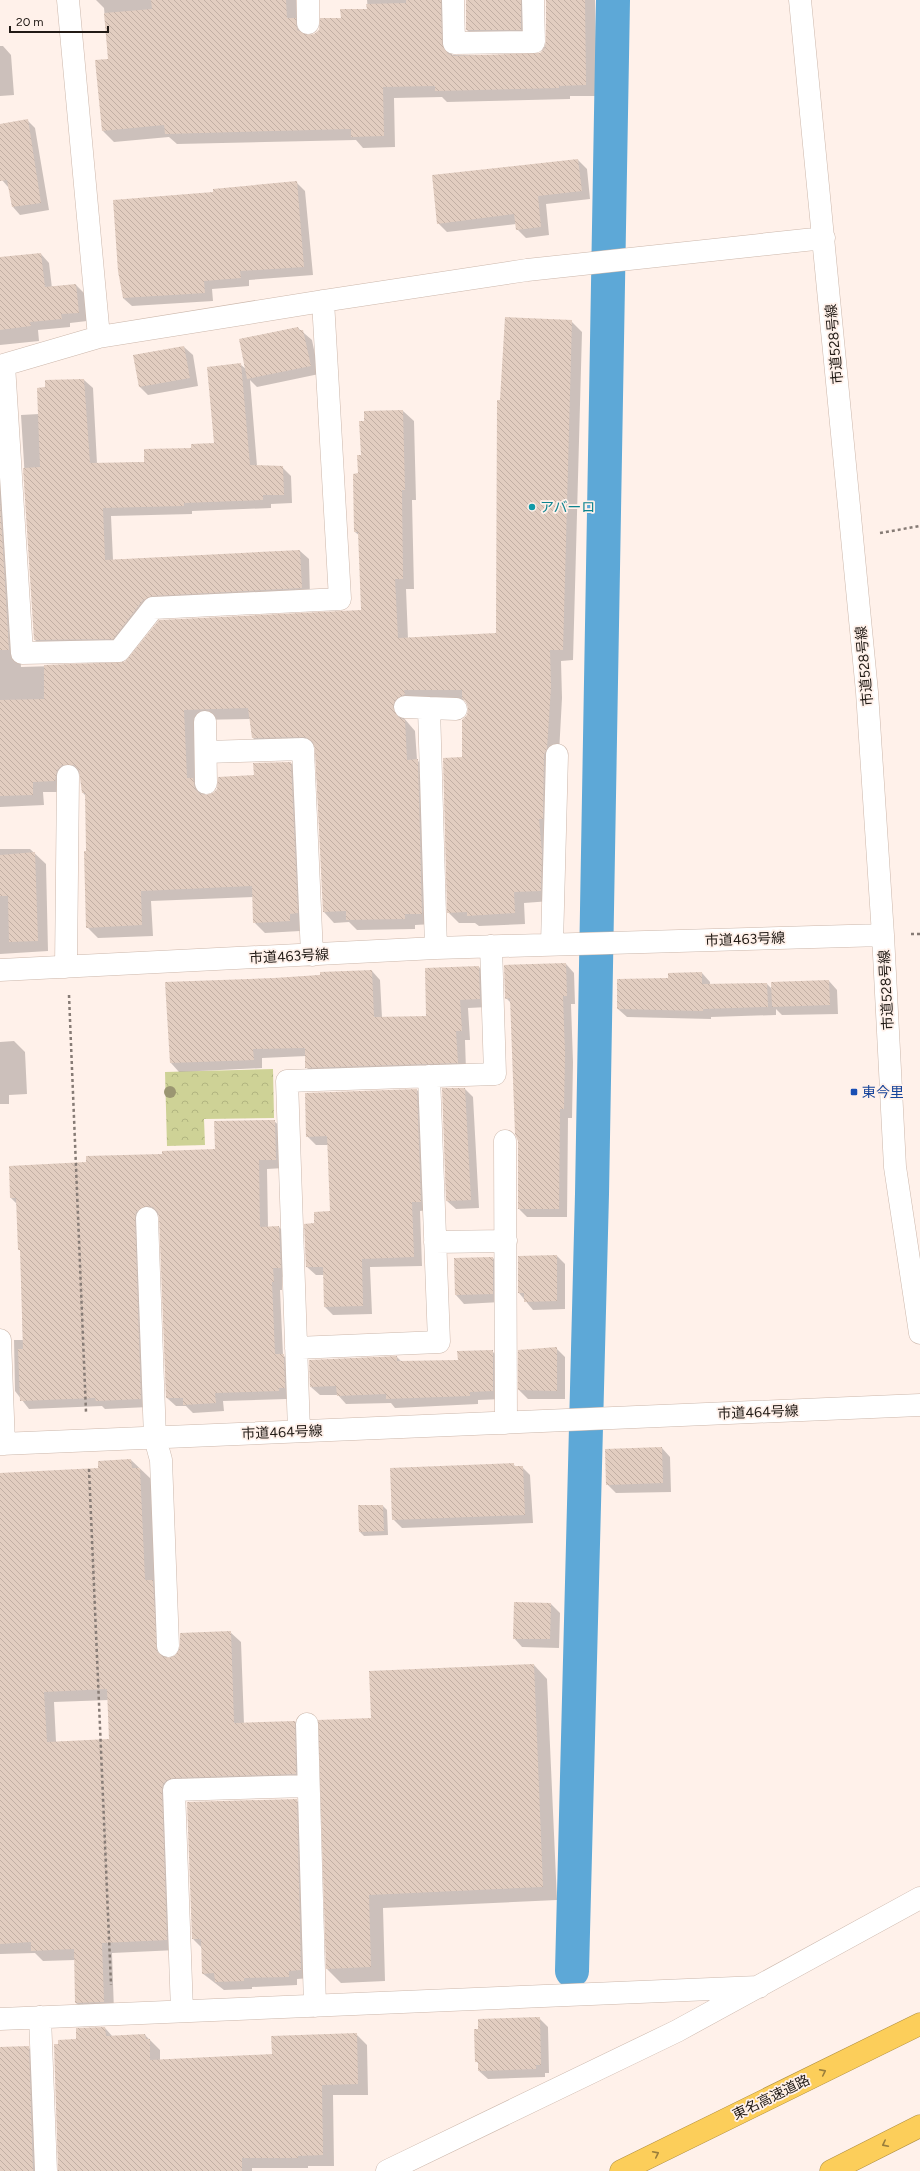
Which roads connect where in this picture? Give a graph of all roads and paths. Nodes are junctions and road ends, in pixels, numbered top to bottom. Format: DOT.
graph roads {
  1 [pos="68,0"];
  2 [pos="308,0"];
  3 [pos="453,0"];
  4 [pos="533,0"];
  5 [pos="800,0"];
  6 [pos="308,23"];
  7 [pos="824,238"];
  8 [pos="323,301"];
  9 [pos="99,337"];
  10 [pos="2,365"];
  11 [pos="920,526"];
  12 [pos="852,537"];
  13 [pos="406,708"];
  14 [pos="429,708"];
  15 [pos="456,709"];
  16 [pos="206,722"];
  17 [pos="206,752"];
  18 [pos="557,755"];
  19 [pos="68,776"];
  20 [pos="206,783"];
  21 [pos="884,935"];
  22 [pos="552,944"];
  23 [pos="491,946"];
  24 [pos="436,948"];
  25 [pos="312,954"];
  26 [pos="66,967"];
  27 [pos="0,970"];
  28 [pos="428,1076"];
  29 [pos="505,1141"];
  30 [pos="147,1218"];
  31 [pos="506,1241"];
  32 [pos="435,1242"];
  33 [pos="920,1333"];
  34 [pos="0,1340"];
  35 [pos="296,1348"];
  36 [pos="920,1405"];
  37 [pos="86,1419"];
  38 [pos="506,1423"];
  39 [pos="299,1431"];
  40 [pos="155,1438"];
  41 [pos="88,1440"];
  42 [pos="2,1444"];
  43 [pos="168,1646"];
  44 [pos="307,1724"];
  45 [pos="308,1786"];
  46 [pos="920,1898"];
  47 [pos="759,1986"];
  48 [pos="112,1989"];
  49 [pos="315,2006"];
  50 [pos="182,2011"];
  51 [pos="40,2017"];
  52 [pos="0,2019"];
  53 [pos="920,2024"];
  54 [pos="920,2126"];
  55 [pos="46,2171"];
  56 [pos="386,2171"];
  57 [pos="621,2171"];
  58 [pos="831,2171"];
  1 -- 9 [label="street"];
  2 -- 6 [label="street"];
  3 -- 4 [label="street"];
  5 -- 7 [label="street, 市道528号線"];
  7 -- 8 [label="street"];
  7 -- 12 [label="street, 市道528号線"];
  8 -- 9 [label="street"];
  8 -- 10 [label="street"];
  9 -- 10 [label="street"];
  11 -- 12 [label="path"];
  12 -- 21 [label="street, 市道528号線"];
  13 -- 14 [label="street"];
  14 -- 15 [label="street"];
  14 -- 24 [label="street"];
  16 -- 17 [label="street"];
  17 -- 20 [label="street"];
  17 -- 25 [label="street"];
  18 -- 22 [label="street"];
  19 -- 26 [label="street"];
  21 -- 22 [label="street, 市道463号線"];
  21 -- 33 [label="street, 市道528号線"];
  22 -- 23 [label="street, 市道463号線"];
  23 -- 24 [label="street, 市道463号線"];
  23 -- 28 [label="street"];
  24 -- 25 [label="street, 市道463号線"];
  25 -- 26 [label="street, 市道463号線"];
  26 -- 27 [label="street, 市道463号線"];
  26 -- 37 [label="path"];
  28 -- 32 [label="street"];
  28 -- 35 [label="street"];
  29 -- 31 [label="street"];
  30 -- 40 [label="street"];
  31 -- 32 [label="street"];
  31 -- 38 [label="street"];
  32 -- 35 [label="street"];
  34 -- 42 [label="street"];
  35 -- 39 [label="street"];
  36 -- 38 [label="street, 市道464号線"];
  38 -- 39 [label="street, 市道464号線"];
  39 -- 40 [label="street, 市道464号線"];
  40 -- 41 [label="street, 市道464号線"];
  40 -- 43 [label="street"];
  41 -- 42 [label="street, 市道464号線"];
  41 -- 48 [label="path"];
  44 -- 45 [label="street"];
  45 -- 49 [label="street"];
  45 -- 50 [label="street"];
  46 -- 47 [label="street"];
  47 -- 49 [label="street"];
  47 -- 56 [label="street"];
  49 -- 50 [label="street"];
  50 -- 51 [label="street"];
  51 -- 52 [label="street"];
  51 -- 55 [label="street"];
  57 -- 53 [label="highway, 東名高速道路, one-way"];
  54 -- 58 [label="highway, one-way"];
}
